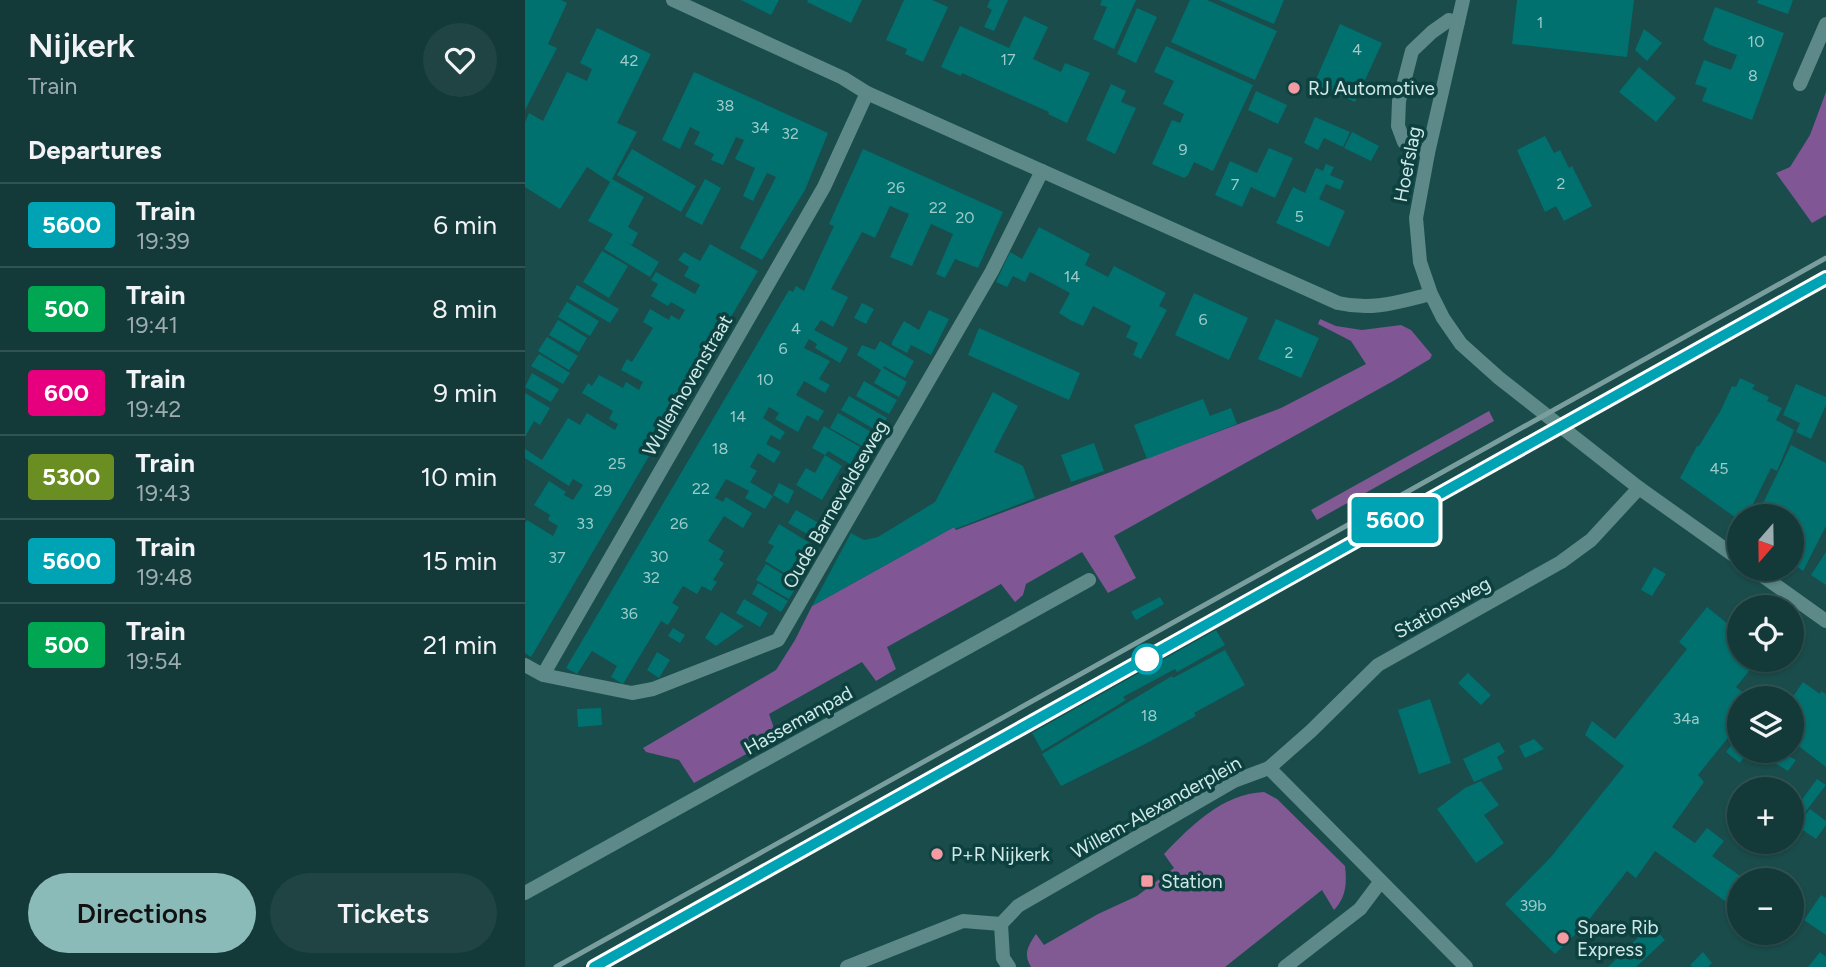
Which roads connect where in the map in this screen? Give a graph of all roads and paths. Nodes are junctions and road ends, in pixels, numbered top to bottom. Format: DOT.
graph roads {
  1 [pos="673,0"];
  2 [pos="1463,0"];
  3 [pos="1458,22"];
  4 [pos="1826,23"];
  5 [pos="1800,84"];
  6 [pos="867,93"];
  7 [pos="1428,153"];
  8 [pos="1042,171"];
  9 [pos="1431,294"];
  10 [pos="1639,488"];
  11 [pos="1727,550"];
  12 [pos="1089,580"];
  13 [pos="1770,581"];
  14 [pos="1826,621"];
  15 [pos="525,665"];
  16 [pos="543,674"];
  17 [pos="1269,768"];
  18 [pos="1381,881"];
  19 [pos="525,893"];
  20 [pos="1001,924"];
  21 [pos="847,967"];
  22 [pos="1009,967"];
  23 [pos="1285,967"];
  24 [pos="1466,967"];
  1 -- 6 [label="street"];
  2 -- 3 [label="street, Hoefslag"];
  3 -- 7 [label="street, Hoefslag"];
  3 -- 7 [label="street"];
  4 -- 5 [label="street"];
  6 -- 8 [label="street"];
  6 -- 16 [label="street, Wullenhovenstraat"];
  7 -- 9 [label="street, Hoefslag"];
  8 -- 9 [label="street"];
  8 -- 16 [label="street, Oude Barneveldseweg"];
  9 -- 10 [label="street"];
  10 -- 11 [label="street"];
  10 -- 17 [label="street, Stationsweg"];
  12 -- 19 [label="street, Hassemanpad"];
  13 -- 14 [label="street"];
  15 -- 16 [label="street"];
  17 -- 18 [label="street, Willem-Alexanderplein"];
  17 -- 20 [label="street, Willem-Alexanderplein"];
  18 -- 23 [label="street"];
  18 -- 24 [label="street, Willem-Alexanderplein"];
  20 -- 21 [label="street"];
  20 -- 22 [label="street"];
}
